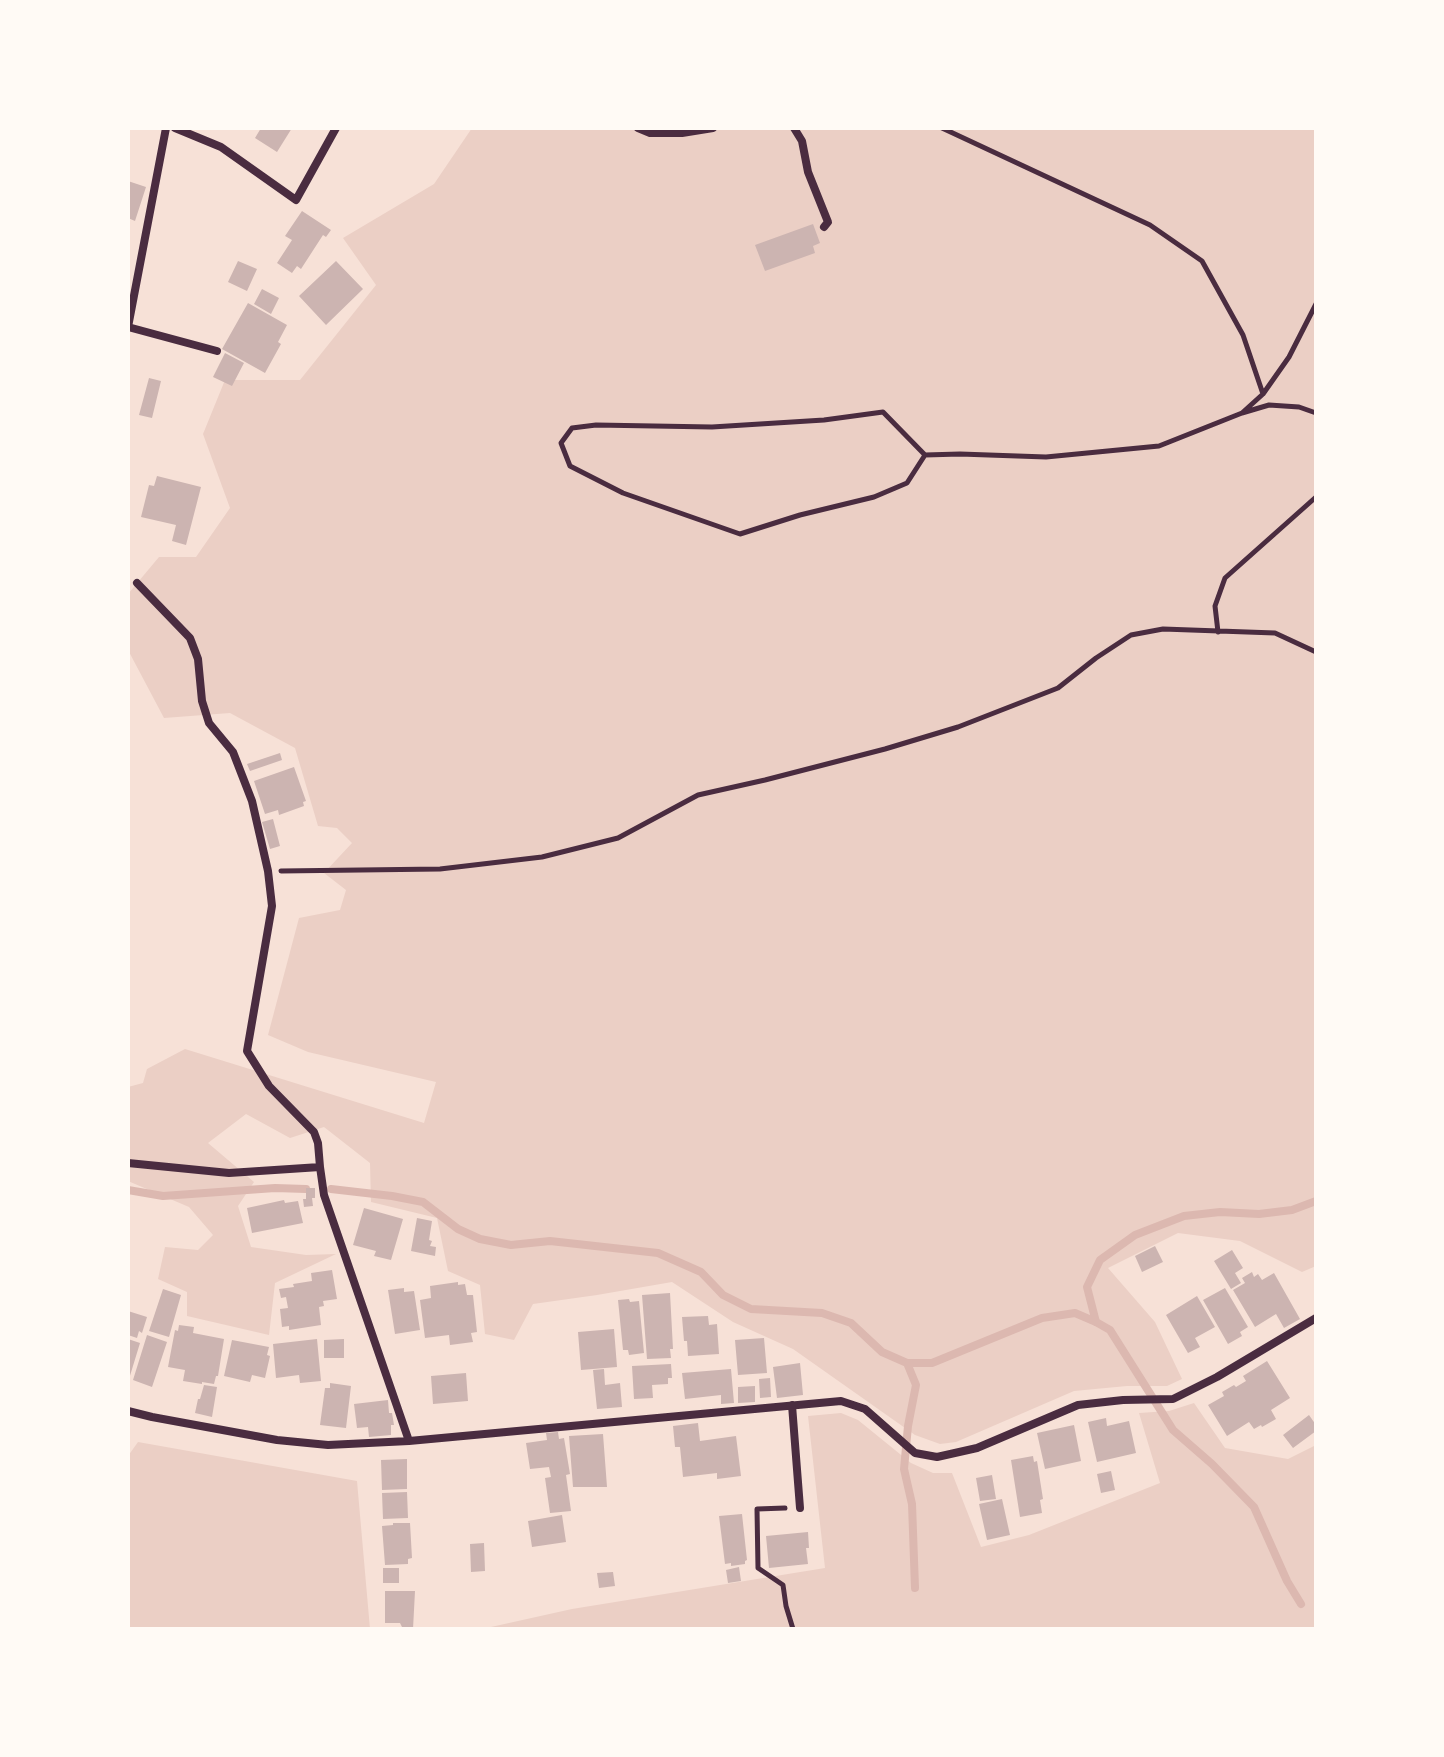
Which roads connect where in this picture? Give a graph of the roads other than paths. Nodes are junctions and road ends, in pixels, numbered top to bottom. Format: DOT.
graph roads {
  1 [pos="166,128"];
  2 [pos="175,128"];
  3 [pos="336,128"];
  4 [pos="638,128"];
  5 [pos="713,128"];
  6 [pos="794,128"];
  7 [pos="824,227"];
  8 [pos="217,351"];
  9 [pos="137,583"];
  10 [pos="128,1163"];
  11 [pos="320,1167"];
  12 [pos="1316,1318"];
  13 [pos="792,1405"];
  14 [pos="128,1411"];
  15 [pos="409,1441"];
  16 [pos="800,1508"];
  1 -- 8 [label="street"];
  2 -- 3 [label="street"];
  4 -- 5 [label="street"];
  6 -- 7 [label="street"];
  9 -- 11 [label="street"];
  10 -- 11 [label="street"];
  11 -- 15 [label="street"];
  12 -- 13 [label="street"];
  13 -- 15 [label="street"];
  13 -- 16 [label="street"];
  14 -- 15 [label="street"];
}
